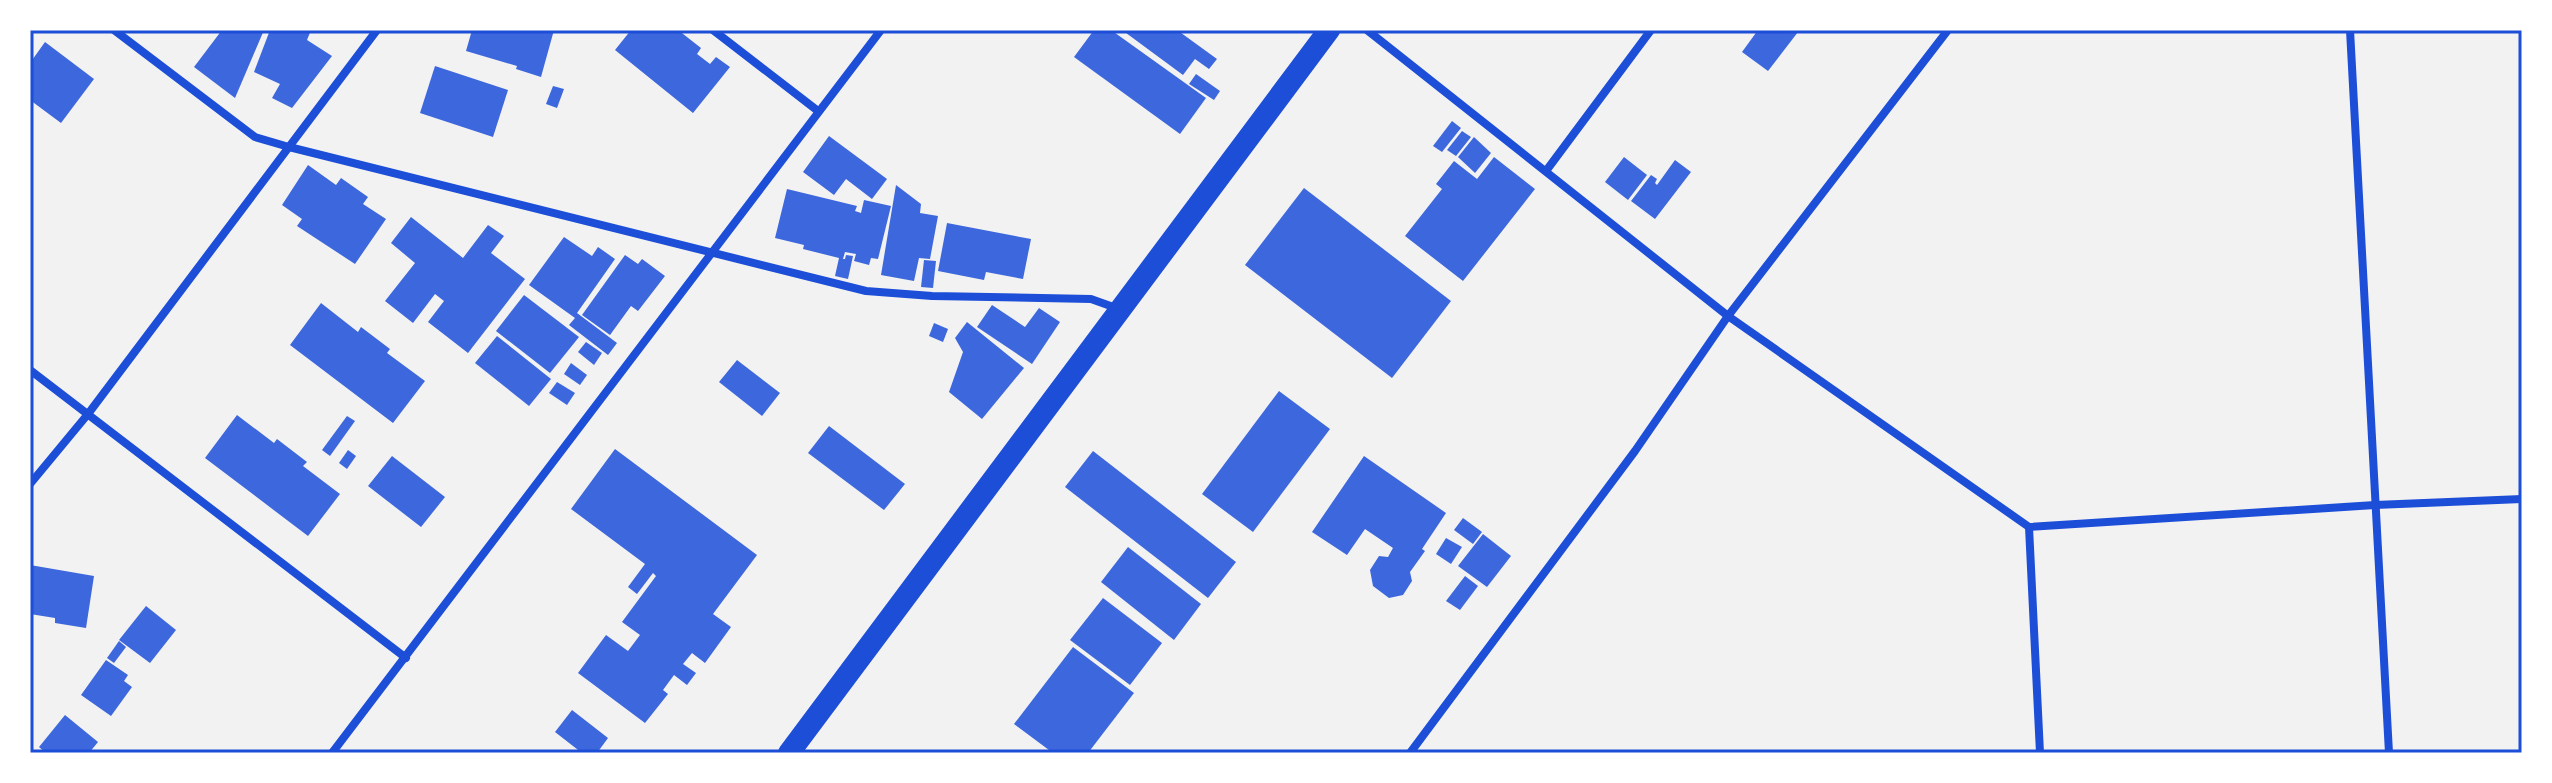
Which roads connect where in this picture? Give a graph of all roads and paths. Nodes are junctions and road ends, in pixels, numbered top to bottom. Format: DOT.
graph roads {
  1 [pos="114,30"];
  2 [pos="377,30"];
  3 [pos="713,30"];
  4 [pos="881,30"];
  5 [pos="1329,30"];
  6 [pos="1367,30"];
  7 [pos="1651,30"];
  8 [pos="1948,30"];
  9 [pos="2350,30"];
  10 [pos="818,111"];
  11 [pos="289,147"];
  12 [pos="1546,171"];
  13 [pos="712,252"];
  14 [pos="1120,310"];
  15 [pos="1728,316"];
  16 [pos="30,370"];
  17 [pos="88,414"];
  18 [pos="30,484"];
  19 [pos="2522,499"];
  20 [pos="2375,505"];
  21 [pos="2029,527"];
  22 [pos="406,658"];
  23 [pos="332,753"];
  24 [pos="789,753"];
  25 [pos="1410,753"];
  26 [pos="2040,753"];
  27 [pos="2389,753"];
  1 -- 11 [label="street"];
  2 -- 11 [label="street"];
  3 -- 10 [label="street"];
  4 -- 10 [label="street"];
  5 -- 14 [label="highway"];
  6 -- 12 [label="street"];
  7 -- 12 [label="street"];
  8 -- 15 [label="street"];
  9 -- 20 [label="street"];
  10 -- 13 [label="street"];
  11 -- 13 [label="street"];
  11 -- 17 [label="street"];
  12 -- 15 [label="street"];
  13 -- 14 [label="street"];
  13 -- 22 [label="street"];
  14 -- 24 [label="highway"];
  15 -- 21 [label="street"];
  15 -- 25 [label="street"];
  16 -- 17 [label="street"];
  17 -- 18 [label="street"];
  17 -- 22 [label="street"];
  19 -- 20 [label="street"];
  20 -- 21 [label="street"];
  20 -- 27 [label="street"];
  21 -- 26 [label="street"];
  22 -- 23 [label="street"];
}
